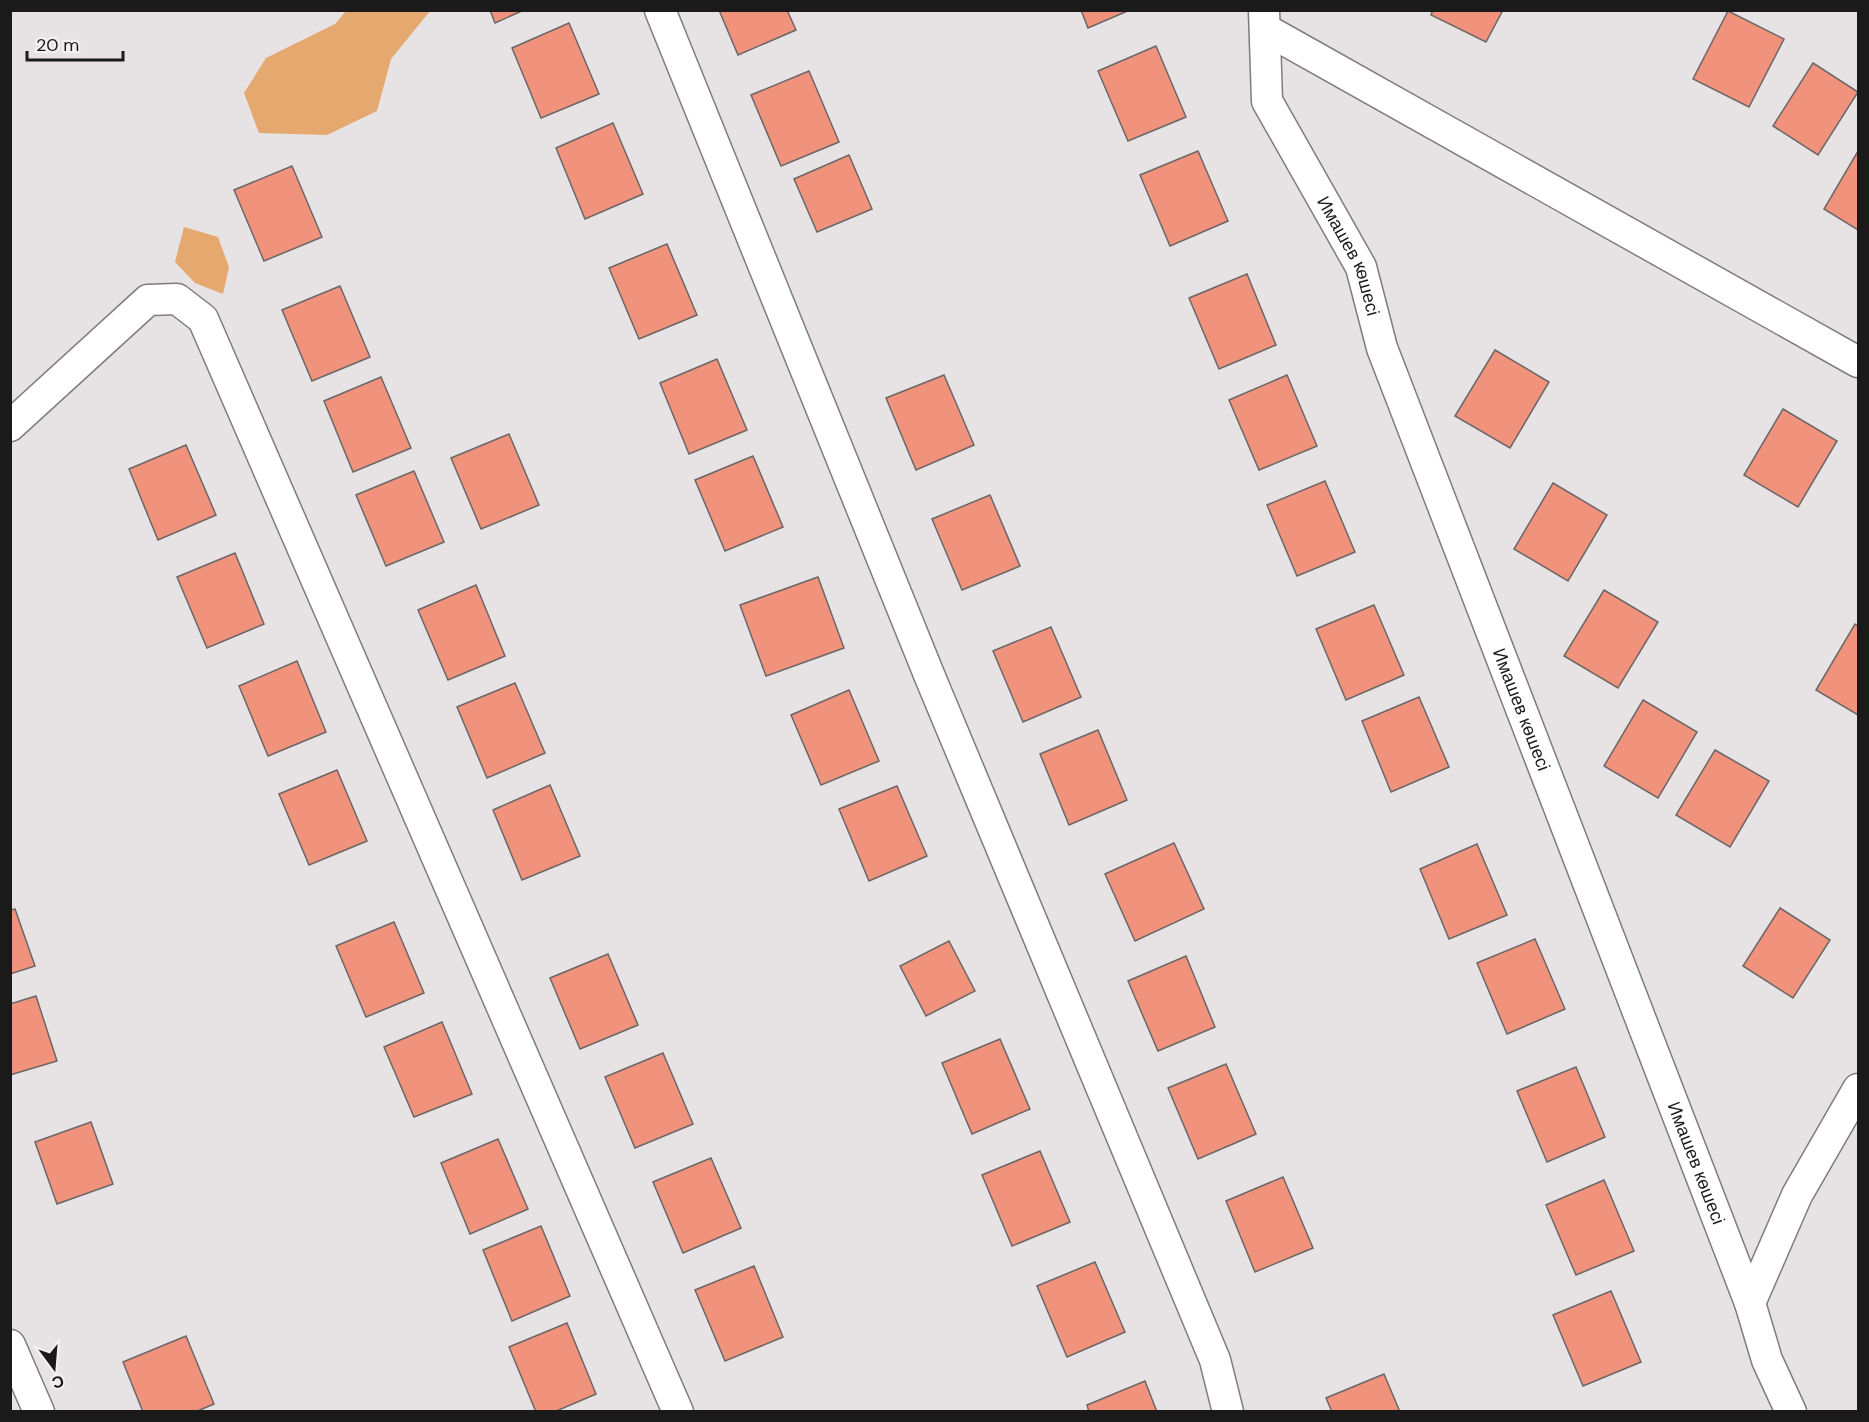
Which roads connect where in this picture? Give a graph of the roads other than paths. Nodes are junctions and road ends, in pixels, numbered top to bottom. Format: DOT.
graph roads {
  1 [pos="660,10"];
  2 [pos="1264,20"];
  3 [pos="1858,362"];
  4 [pos="10,426"];
  5 [pos="1858,1089"];
  6 [pos="1750,1303"];
  7 [pos="10,1345"];
  8 [pos="39,1412"];
  9 [pos="678,1412"];
  10 [pos="1228,1412"];
  11 [pos="1791,1412"];
  1 -- 10 [label="street"];
  2 -- 3 [label="street"];
  2 -- 6 [label="street, Имашев көшесі"];
  4 -- 9 [label="street"];
  5 -- 6 [label="street"];
  6 -- 11 [label="street, Имашев көшесі"];
  7 -- 8 [label="street"];
}
